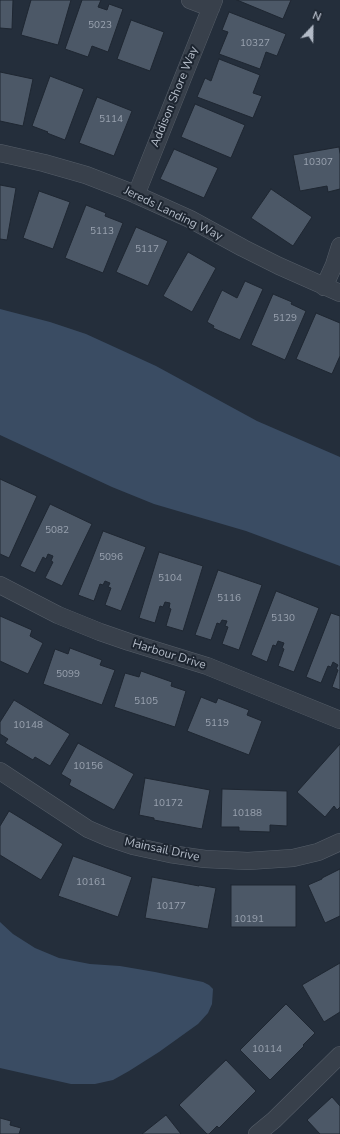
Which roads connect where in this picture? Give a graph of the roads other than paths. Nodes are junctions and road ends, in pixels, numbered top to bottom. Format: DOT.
graph roads {
  1 [pos="190,0"];
  2 [pos="213,4"];
  3 [pos="0,153"];
  4 [pos="136,194"];
  5 [pos="340,246"];
  6 [pos="324,287"];
  7 [pos="340,293"];
  8 [pos="0,585"];
  9 [pos="340,720"];
  10 [pos="0,771"];
  11 [pos="340,842"];
  12 [pos="340,1055"];
  13 [pos="257,1134"];
  1 -- 2 [label="street"];
  2 -- 4 [label="street, Addison Shore Way"];
  3 -- 4 [label="street, Jereds Landing Way"];
  4 -- 6 [label="street, Jereds Landing Way"];
  5 -- 6 [label="street"];
  6 -- 7 [label="street, Jereds Landing Way"];
  8 -- 9 [label="street, Harbour Drive"];
  10 -- 11 [label="street, Mainsail Drive"];
  12 -- 13 [label="street"];
}
